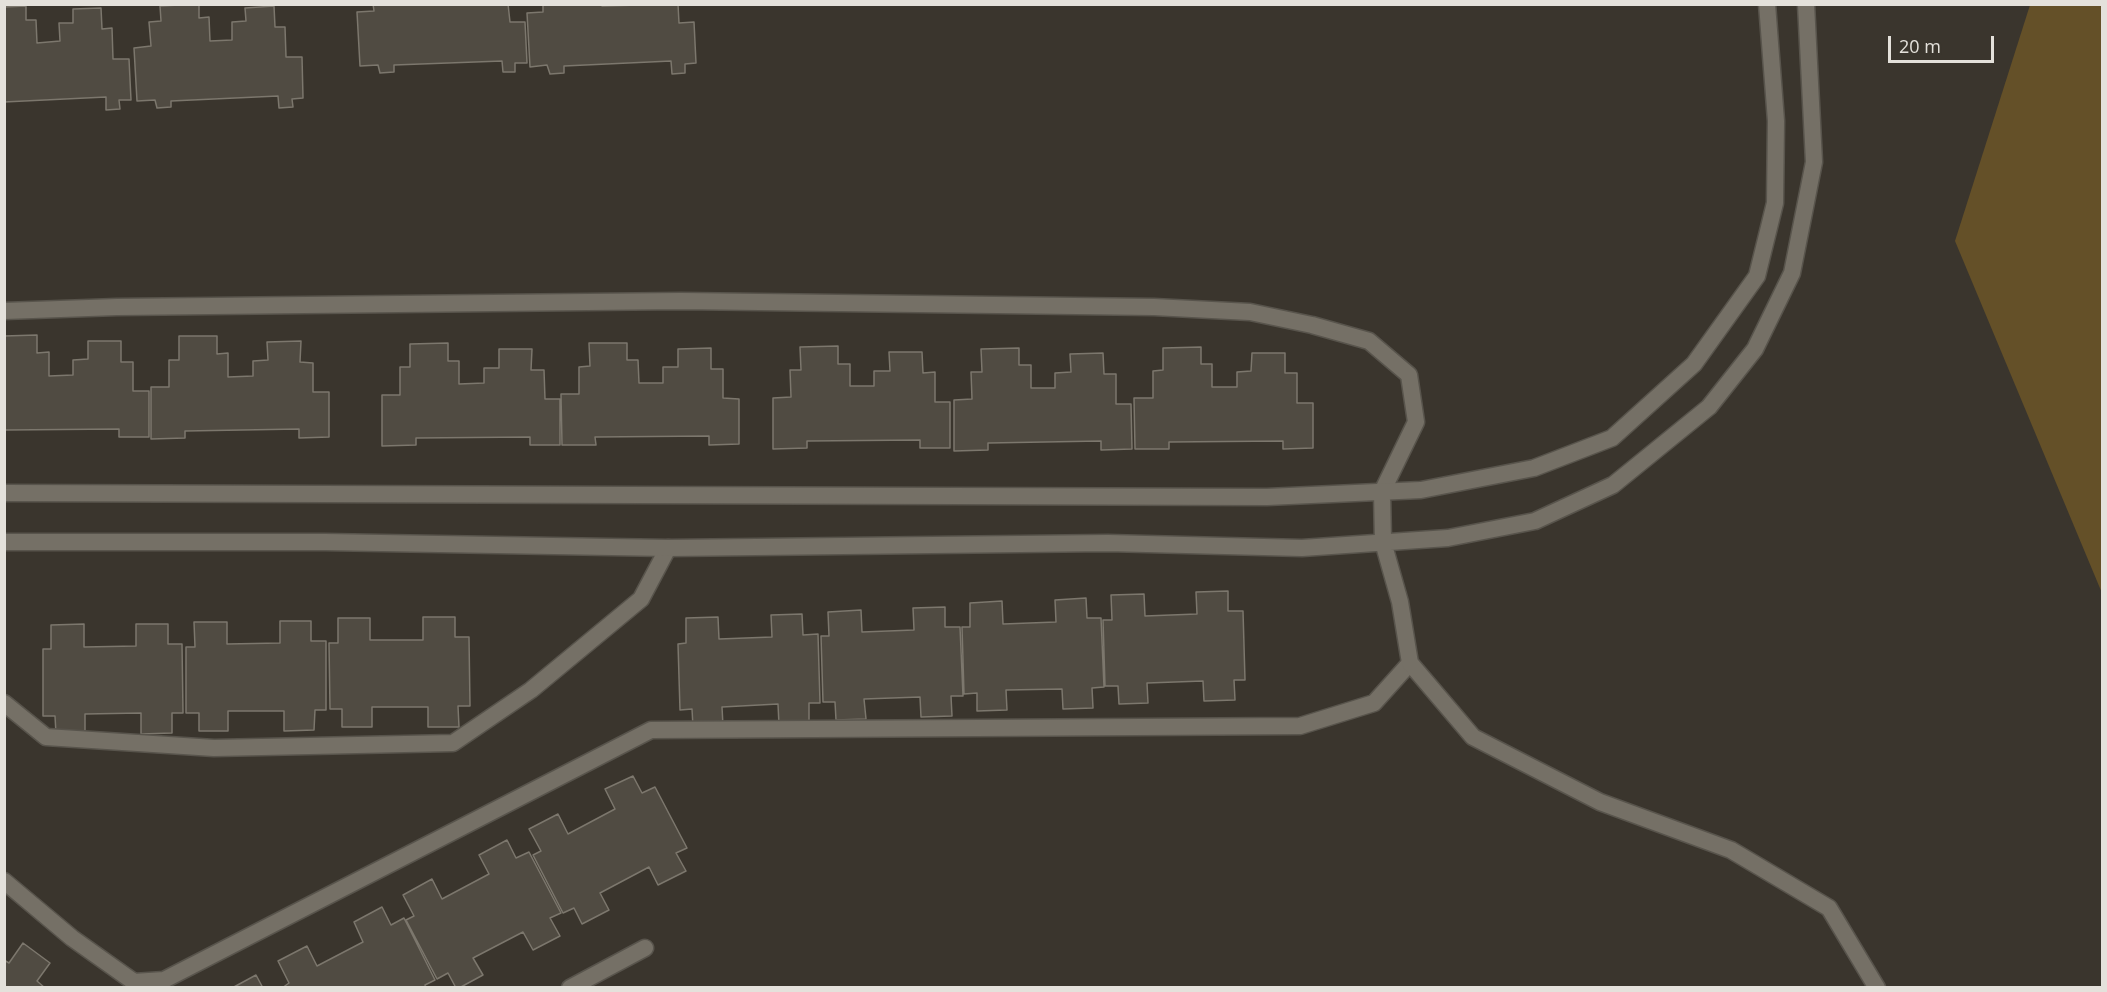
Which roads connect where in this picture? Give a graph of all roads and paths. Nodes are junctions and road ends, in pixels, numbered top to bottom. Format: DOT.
graph roads {
  1 [pos="1767,4"];
  2 [pos="1806,4"];
  3 [pos="4,311"];
  4 [pos="1382,492"];
  5 [pos="4,493"];
  6 [pos="4,542"];
  7 [pos="1383,542"];
  8 [pos="668,548"];
  9 [pos="1410,663"];
  10 [pos="4,703"];
  11 [pos="4,881"];
  12 [pos="645,948"];
  13 [pos="570,987"];
  14 [pos="1877,987"];
  1 -- 4 [label="street"];
  2 -- 7 [label="street"];
  3 -- 4 [label="street"];
  4 -- 5 [label="street"];
  4 -- 7 [label="street"];
  6 -- 8 [label="street"];
  7 -- 8 [label="street"];
  7 -- 9 [label="street"];
  8 -- 10 [label="street"];
  9 -- 11 [label="street"];
  9 -- 14 [label="street"];
  12 -- 13 [label="street"];
}
